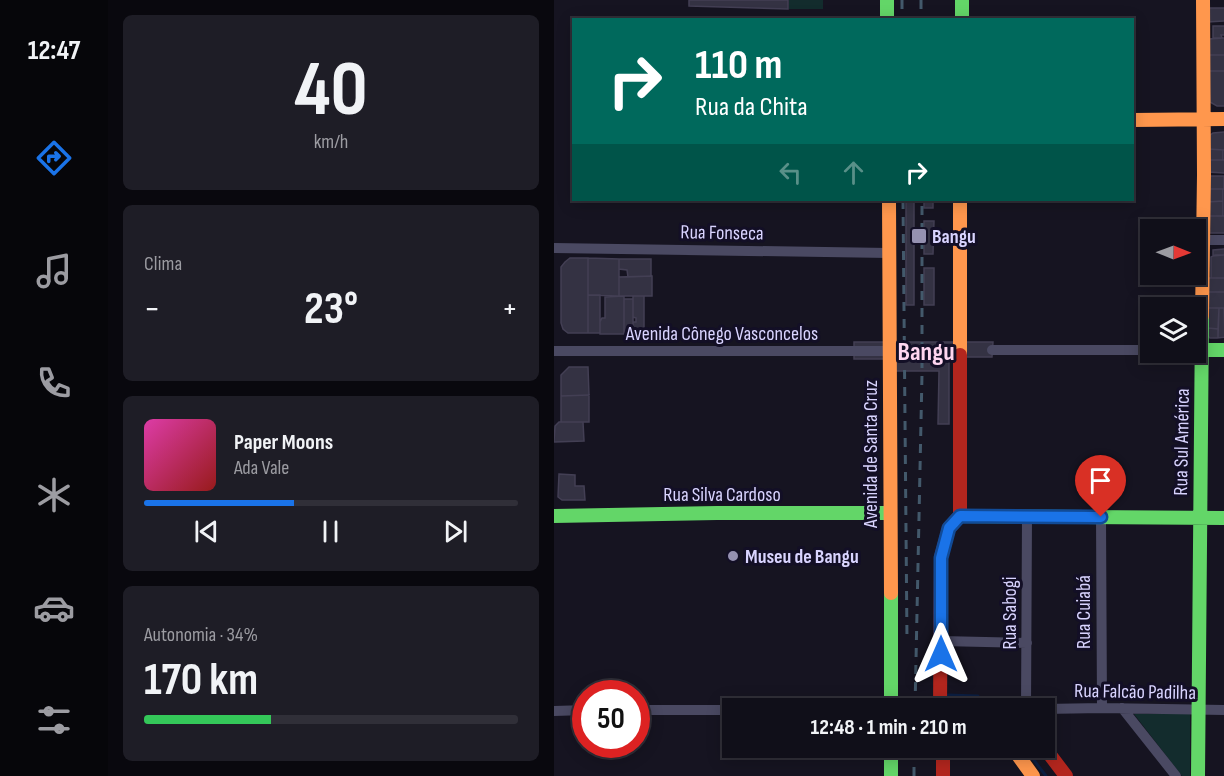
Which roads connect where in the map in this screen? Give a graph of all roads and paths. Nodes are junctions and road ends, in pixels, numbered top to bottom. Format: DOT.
graph roads {
  1 [pos="887,0"];
  2 [pos="962,0"];
  3 [pos="1203,0"];
  4 [pos="887,18"];
  5 [pos="962,18"];
  6 [pos="1205,119"];
  7 [pos="1224,119"];
  8 [pos="1134,120"];
  9 [pos="888,201"];
  10 [pos="960,201"];
  11 [pos="1204,219"];
  12 [pos="1206,240"];
  13 [pos="1224,240"];
  14 [pos="554,248"];
  15 [pos="889,253"];
  16 [pos="992,350"];
  17 [pos="1140,350"];
  18 [pos="1206,350"];
  19 [pos="1224,350"];
  20 [pos="554,351"];
  21 [pos="889,351"];
  22 [pos="1199,363"];
  23 [pos="890,513"];
  24 [pos="554,516"];
  25 [pos="960,516"];
  26 [pos="1027,517"];
  27 [pos="1101,517"];
  28 [pos="1200,517"];
  29 [pos="1224,518"];
  30 [pos="941,641"];
  31 [pos="1027,643"];
  32 [pos="891,698"];
  33 [pos="940,698"];
  34 [pos="1026,698"];
  35 [pos="1102,708"];
  36 [pos="1122,708"];
  37 [pos="1055,709"];
  38 [pos="572,710"];
  39 [pos="650,710"];
  40 [pos="722,710"];
  41 [pos="1198,710"];
  42 [pos="1224,710"];
  43 [pos="554,711"];
  44 [pos="891,758"];
  45 [pos="943,758"];
  46 [pos="1020,758"];
  47 [pos="1052,758"];
  48 [pos="891,776"];
  49 [pos="943,776"];
  50 [pos="1033,776"];
  51 [pos="1066,776"];
  52 [pos="1176,776"];
  53 [pos="1198,776"];
  1 -- 4 [label="main road"];
  2 -- 5 [label="main road"];
  3 -- 6 [label="main road, Rua Sul América"];
  6 -- 7 [label="main road"];
  6 -- 8 [label="main road"];
  6 -- 11 [label="main road, Rua Sul América"];
  9 -- 15 [label="main road, Avenida de Santa Cruz"];
  10 -- 25 [label="main road"];
  12 -- 13 [label="street"];
  14 -- 15 [label="street, Rua Fonseca"];
  15 -- 21 [label="main road, Avenida de Santa Cruz"];
  16 -- 17 [label="street"];
  18 -- 19 [label="main road"];
  20 -- 21 [label="street, Avenida Cônego Vasconcelos"];
  21 -- 23 [label="main road, Avenida de Santa Cruz"];
  22 -- 28 [label="main road, Rua Sul América"];
  23 -- 24 [label="main road, Rua Silva Cardoso"];
  23 -- 32 [label="main road, Avenida de Santa Cruz"];
  25 -- 26 [label="main road"];
  25 -- 30 [label="main road"];
  26 -- 27 [label="main road"];
  26 -- 31 [label="street, Rua Sabogi"];
  27 -- 28 [label="main road"];
  27 -- 35 [label="street, Rua Cuiabá"];
  28 -- 29 [label="main road"];
  28 -- 41 [label="main road, Rua Sul América"];
  30 -- 31 [label="street"];
  30 -- 33 [label="main road"];
  31 -- 34 [label="street, Rua Sabogi"];
  35 -- 36 [label="street, Rua Falcão Padilha"];
  35 -- 37 [label="street, Rua Falcão Padilha"];
  36 -- 41 [label="street, Rua Falcão Padilha"];
  36 -- 52 [label="street"];
  38 -- 43 [label="street"];
  39 -- 40 [label="street"];
  41 -- 42 [label="street, Rua Falcão Padilha"];
  41 -- 53 [label="main road, Rua Sul América"];
  44 -- 48 [label="main road"];
  45 -- 49 [label="main road"];
  46 -- 50 [label="main road"];
  47 -- 51 [label="main road"];
}
